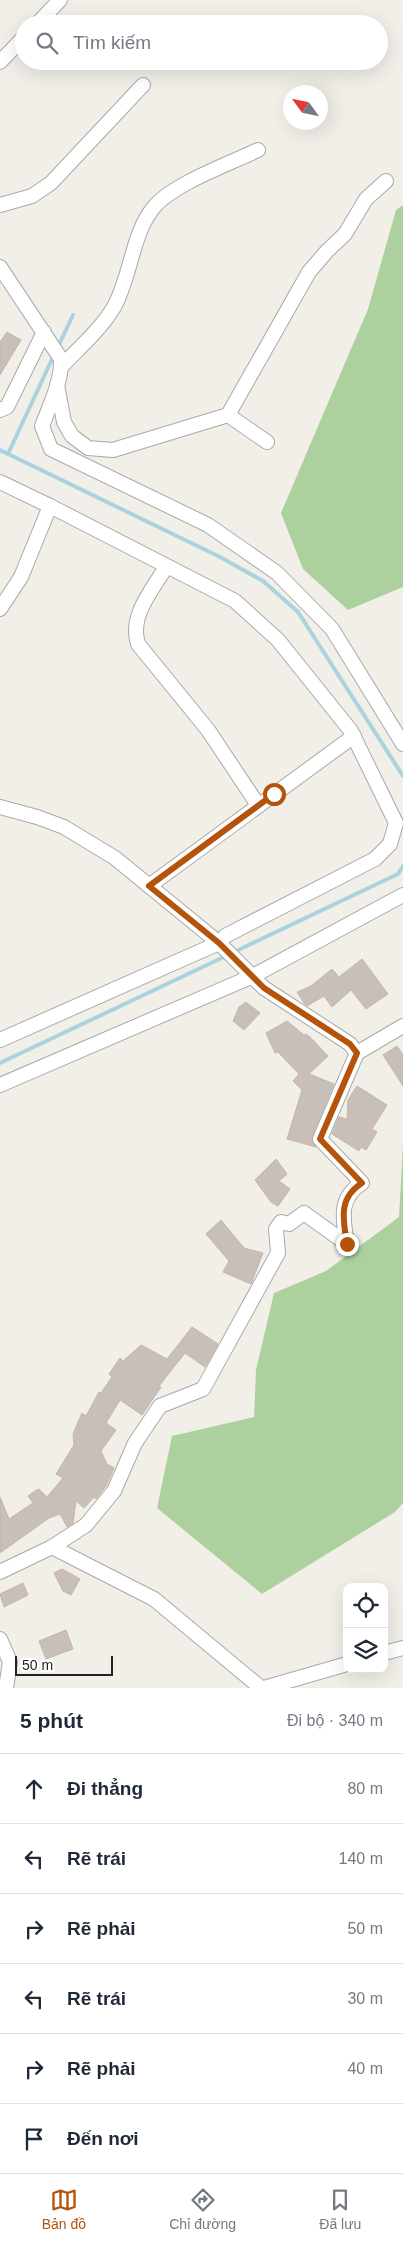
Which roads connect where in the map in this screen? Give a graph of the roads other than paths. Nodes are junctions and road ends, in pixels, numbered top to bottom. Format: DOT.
graph roads {
  1 [pos="60,0"];
  2 [pos="46,15"];
  3 [pos="15,46"];
  4 [pos="0,62"];
  5 [pos="143,85"];
  6 [pos="258,150"];
  7 [pos="386,181"];
  8 [pos="0,205"];
  9 [pos="0,267"];
  10 [pos="46,335"];
  11 [pos="61,363"];
  12 [pos="57,384"];
  13 [pos="0,410"];
  14 [pos="228,415"];
  15 [pos="267,442"];
  16 [pos="0,482"];
  17 [pos="50,506"];
  18 [pos="166,567"];
  19 [pos="0,609"];
  20 [pos="354,736"];
  21 [pos="403,744"];
  22 [pos="258,805"];
  23 [pos="0,807"];
  24 [pos="149,886"];
  25 [pos="403,895"];
  26 [pos="221,945"];
  27 [pos="250,973"];
  28 [pos="403,1026"];
  29 [pos="0,1040"];
  30 [pos="357,1053"];
  31 [pos="0,1086"];
  32 [pos="52,1547"];
  33 [pos="0,1572"];
  34 [pos="0,1639"];
  35 [pos="403,1648"];
  36 [pos="388,1653"];
  37 [pos="343,1665"];
  38 [pos="6,1688"];
  39 [pos="262,1688"];
  1 -- 2 [label="street"];
  3 -- 4 [label="street"];
  5 -- 8 [label="street"];
  6 -- 11 [label="street"];
  7 -- 14 [label="street"];
  9 -- 10 [label="street"];
  10 -- 11 [label="street"];
  10 -- 13 [label="street"];
  11 -- 12 [label="street"];
  12 -- 14 [label="street"];
  12 -- 21 [label="street"];
  14 -- 15 [label="street"];
  16 -- 17 [label="street"];
  17 -- 18 [label="street"];
  17 -- 19 [label="street"];
  18 -- 20 [label="street"];
  18 -- 22 [label="street"];
  20 -- 22 [label="street"];
  20 -- 26 [label="street"];
  22 -- 24 [label="street"];
  23 -- 24 [label="street"];
  24 -- 26 [label="street"];
  25 -- 27 [label="street"];
  26 -- 27 [label="street"];
  26 -- 29 [label="street"];
  27 -- 30 [label="street"];
  27 -- 31 [label="street"];
  28 -- 30 [label="street"];
  30 -- 32 [label="street"];
  32 -- 33 [label="street"];
  32 -- 39 [label="street"];
  34 -- 38 [label="street"];
  35 -- 36 [label="street"];
  37 -- 39 [label="street"];
}
